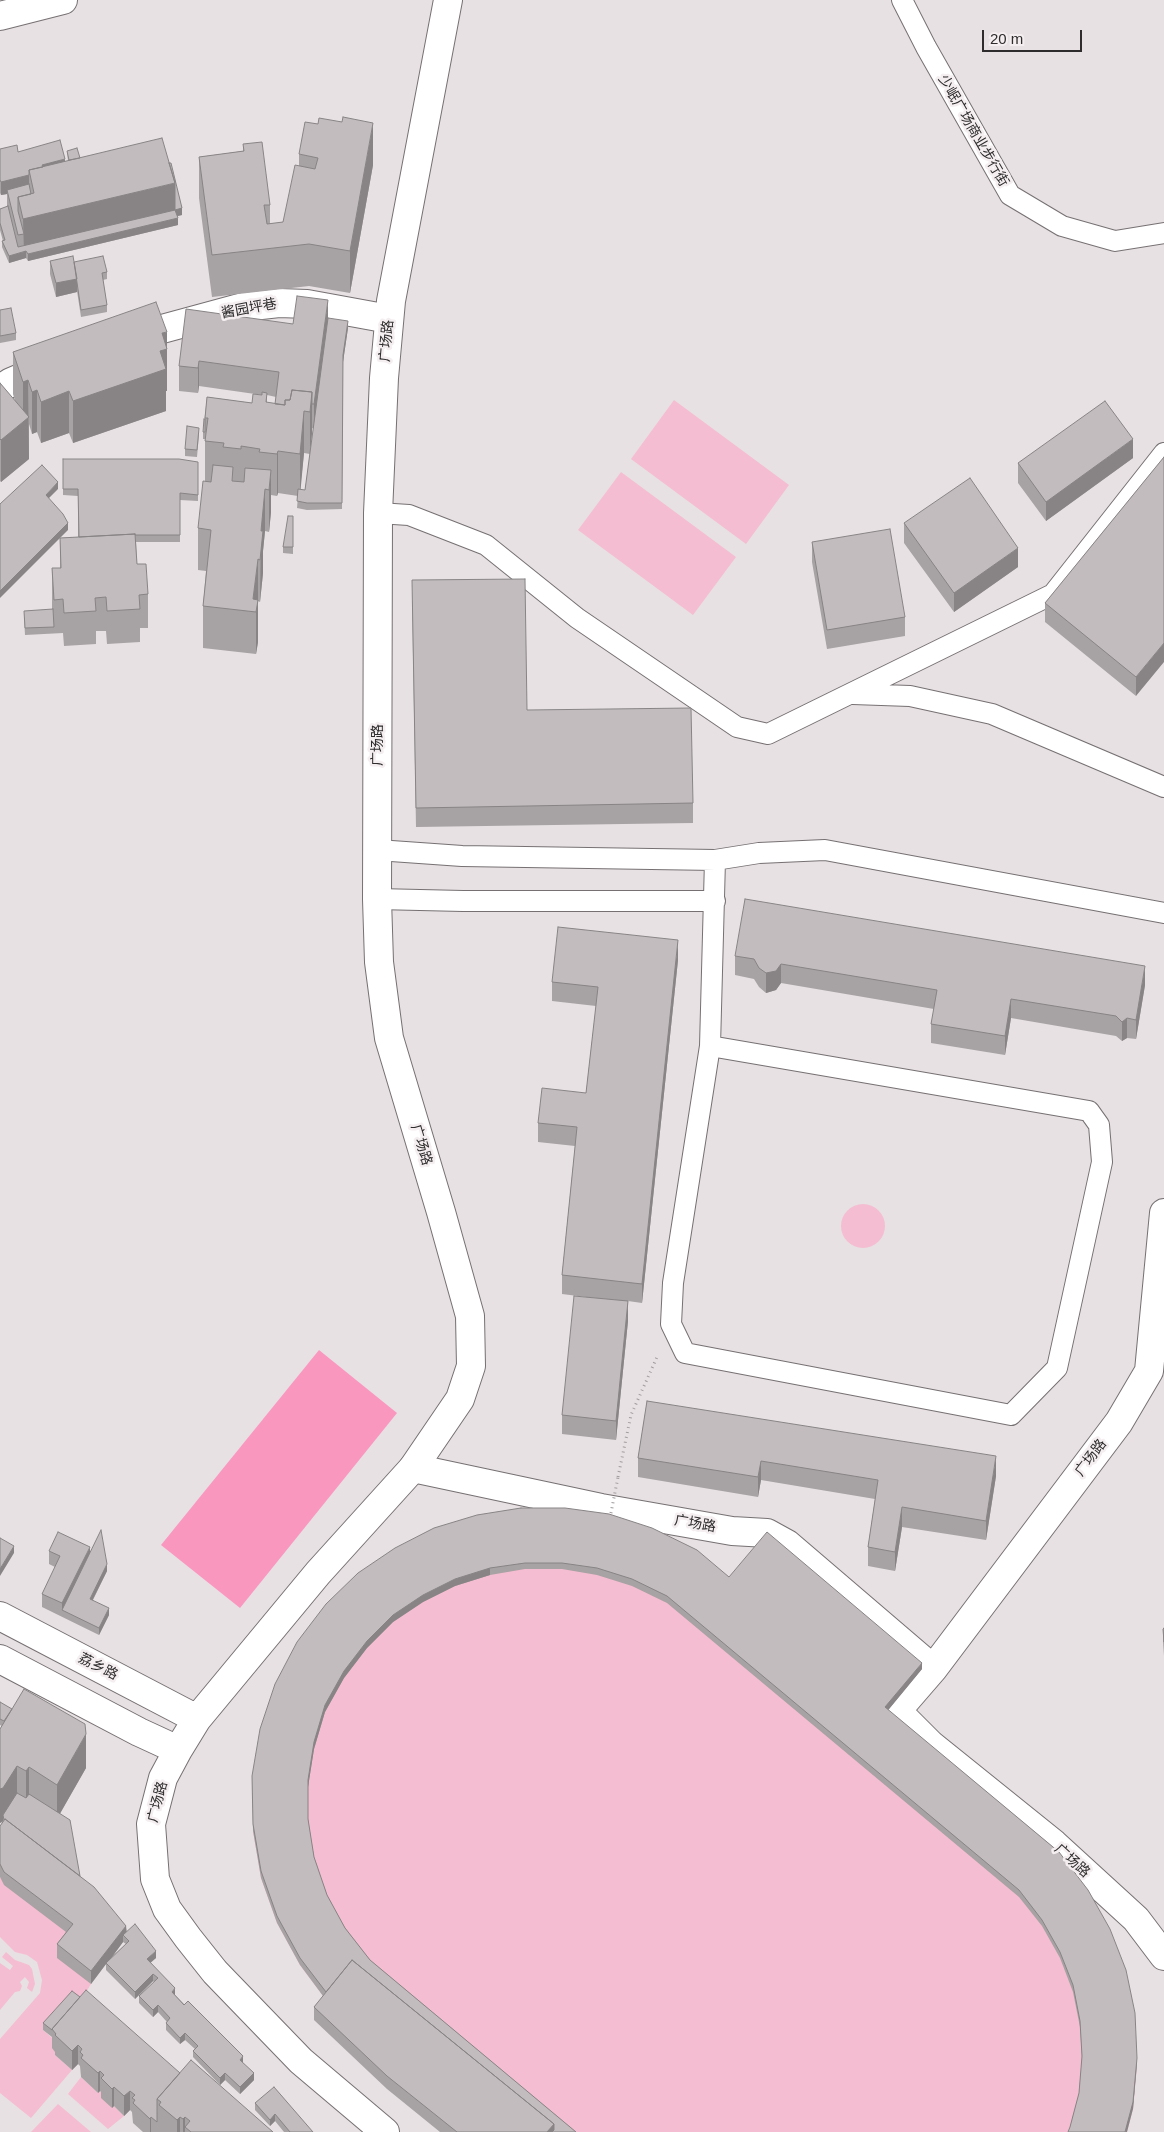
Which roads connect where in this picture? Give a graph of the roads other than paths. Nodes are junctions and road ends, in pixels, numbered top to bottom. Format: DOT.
graph roads {
  1 [pos="63,0"];
  2 [pos="448,0"];
  3 [pos="902,0"];
  4 [pos="0,16"];
  5 [pos="1164,233"];
  6 [pos="389,319"];
  7 [pos="100,346"];
  8 [pos="73,355"];
  9 [pos="0,389"];
  10 [pos="1164,453"];
  11 [pos="378,513"];
  12 [pos="848,694"];
  13 [pos="1164,787"];
  14 [pos="377,850"];
  15 [pos="715,860"];
  16 [pos="377,899"];
  17 [pos="715,901"];
  18 [pos="1164,913"];
  19 [pos="710,1046"];
  20 [pos="1164,1213"];
  21 [pos="413,1468"];
  22 [pos="1,1619"];
  23 [pos="0,1659"];
  24 [pos="933,1669"];
  25 [pos="197,1719"];
  26 [pos="178,1750"];
  27 [pos="1164,1956"];
  28 [pos="385,2132"];
  1 -- 4 [label="main road"];
  2 -- 6 [label="main road, 广场路"];
  3 -- 5 [label="lane, 少岷广场商业步行街"];
  6 -- 7 [label="main road, 酱园坪巷"];
  6 -- 11 [label="main road, 广场路"];
  8 -- 9 [label="main road"];
  10 -- 12 [label="lane"];
  11 -- 12 [label="lane"];
  11 -- 14 [label="main road, 广场路"];
  12 -- 13 [label="lane"];
  14 -- 15 [label="lane"];
  14 -- 16 [label="main road, 广场路"];
  15 -- 17 [label="lane"];
  15 -- 18 [label="lane"];
  16 -- 17 [label="lane"];
  16 -- 21 [label="main road, 广场路"];
  17 -- 19 [label="lane"];
  19 -- 19 [label="lane"];
  20 -- 24 [label="main road, 广场路"];
  21 -- 24 [label="main road, 广场路"];
  21 -- 25 [label="main road, 广场路"];
  22 -- 25 [label="main road, 荔乡路"];
  23 -- 26 [label="main road"];
  24 -- 27 [label="main road, 广场路"];
  25 -- 26 [label="main road, 广场路"];
  26 -- 28 [label="main road, 广场路"];
}
